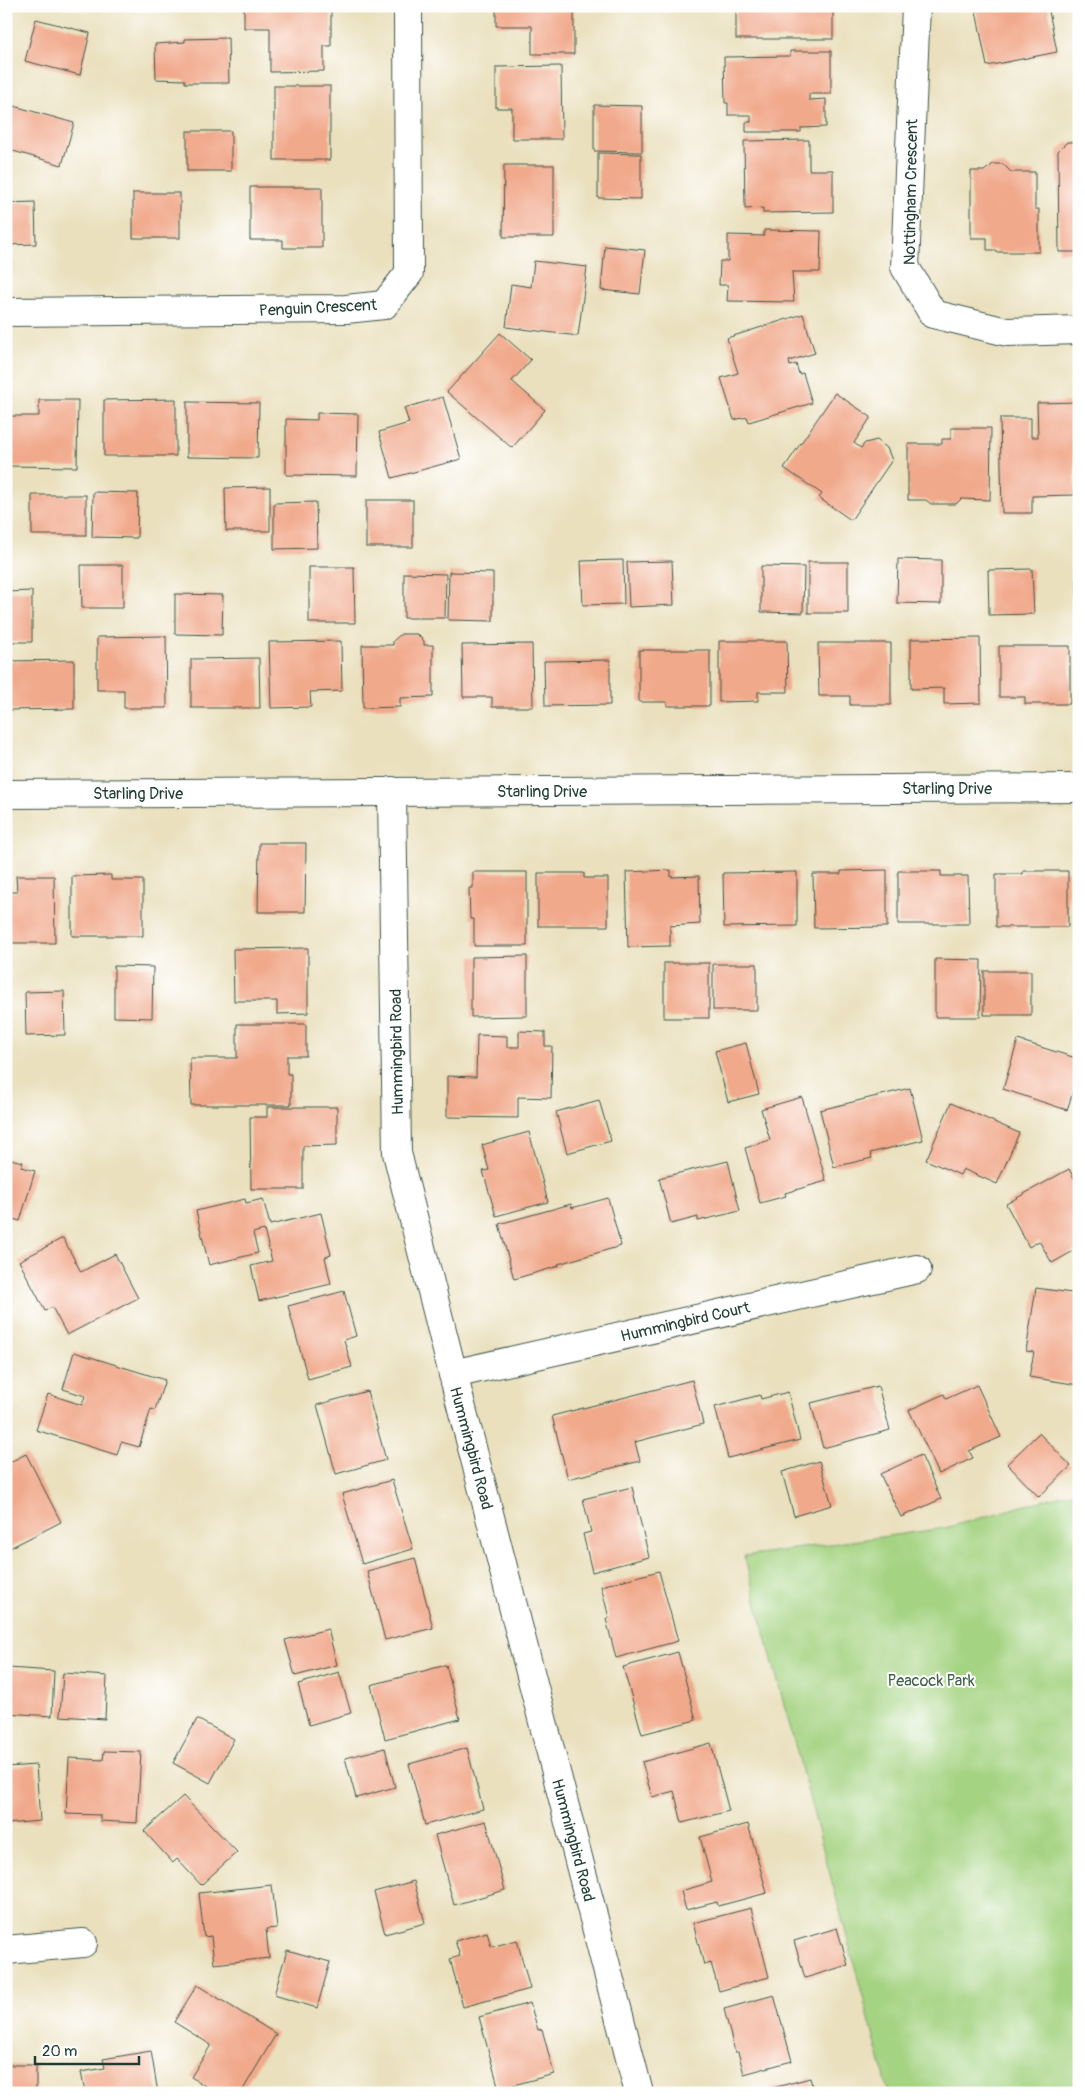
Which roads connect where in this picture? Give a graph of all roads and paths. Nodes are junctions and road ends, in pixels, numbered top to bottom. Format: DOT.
graph roads {
  1 [pos="408,6"];
  2 [pos="916,6"];
  3 [pos="6,312"];
  4 [pos="1079,330"];
  5 [pos="1079,788"];
  6 [pos="392,791"];
  7 [pos="6,794"];
  8 [pos="917,1269"];
  9 [pos="453,1374"];
  10 [pos="83,1943"];
  11 [pos="6,1950"];
  12 [pos="639,2093"];
  1 -- 3 [label="street, Penguin Crescent"];
  2 -- 4 [label="street, Nottingham Crescent"];
  5 -- 6 [label="street, Starling Drive"];
  6 -- 7 [label="street, Starling Drive"];
  6 -- 9 [label="street, Hummingbird Road"];
  8 -- 9 [label="street, Hummingbird Court"];
  9 -- 12 [label="street, Hummingbird Road"];
  10 -- 11 [label="street"];
}
